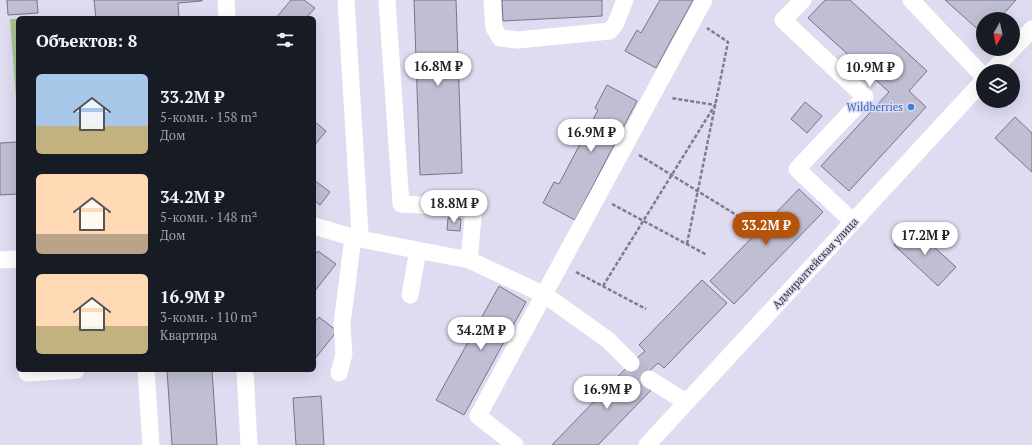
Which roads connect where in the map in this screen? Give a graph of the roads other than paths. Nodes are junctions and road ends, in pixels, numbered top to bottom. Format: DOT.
graph roads {
  1 [pos="226,0"];
  2 [pos="346,0"];
  3 [pos="387,0"];
  4 [pos="492,0"];
  5 [pos="625,0"];
  6 [pos="704,0"];
  7 [pos="803,0"];
  8 [pos="911,0"];
  9 [pos="227,16"];
  10 [pos="1032,29"];
  11 [pos="1020,42"];
  12 [pos="1006,56"];
  13 [pos="999,64"];
  14 [pos="976,69"];
  15 [pos="976,88"];
  16 [pos="853,222"];
  17 [pos="316,227"];
  18 [pos="355,238"];
  19 [pos="418,250"];
  20 [pos="16,259"];
  21 [pos="0,260"];
  22 [pos="469,260"];
  23 [pos="545,295"];
  24 [pos="410,296"];
  25 [pos="631,362"];
  26 [pos="27,372"];
  27 [pos="43,372"];
  28 [pos="146,372"];
  29 [pos="245,372"];
  30 [pos="339,373"];
  31 [pos="649,379"];
  32 [pos="686,402"];
  33 [pos="151,445"];
  34 [pos="249,445"];
  35 [pos="515,445"];
  36 [pos="647,445"];
  1 -- 9 [label="street"];
  2 -- 18 [label="street"];
  3 -- 22 [label="street"];
  4 -- 5 [label="street"];
  6 -- 23 [label="street"];
  7 -- 16 [label="street"];
  8 -- 14 [label="street"];
  10 -- 11 [label="street"];
  12 -- 13 [label="street"];
  15 -- 16 [label="street, Адмиралтейская улица"];
  16 -- 32 [label="street, Адмиралтейская улица"];
  17 -- 18 [label="street"];
  18 -- 19 [label="street"];
  18 -- 30 [label="street"];
  19 -- 22 [label="street"];
  19 -- 24 [label="street"];
  20 -- 21 [label="street"];
  22 -- 23 [label="street"];
  23 -- 25 [label="street"];
  23 -- 35 [label="street"];
  26 -- 27 [label="street"];
  28 -- 33 [label="street"];
  29 -- 34 [label="street"];
  31 -- 32 [label="street"];
  32 -- 36 [label="street, Адмиралтейская улица"];
}
